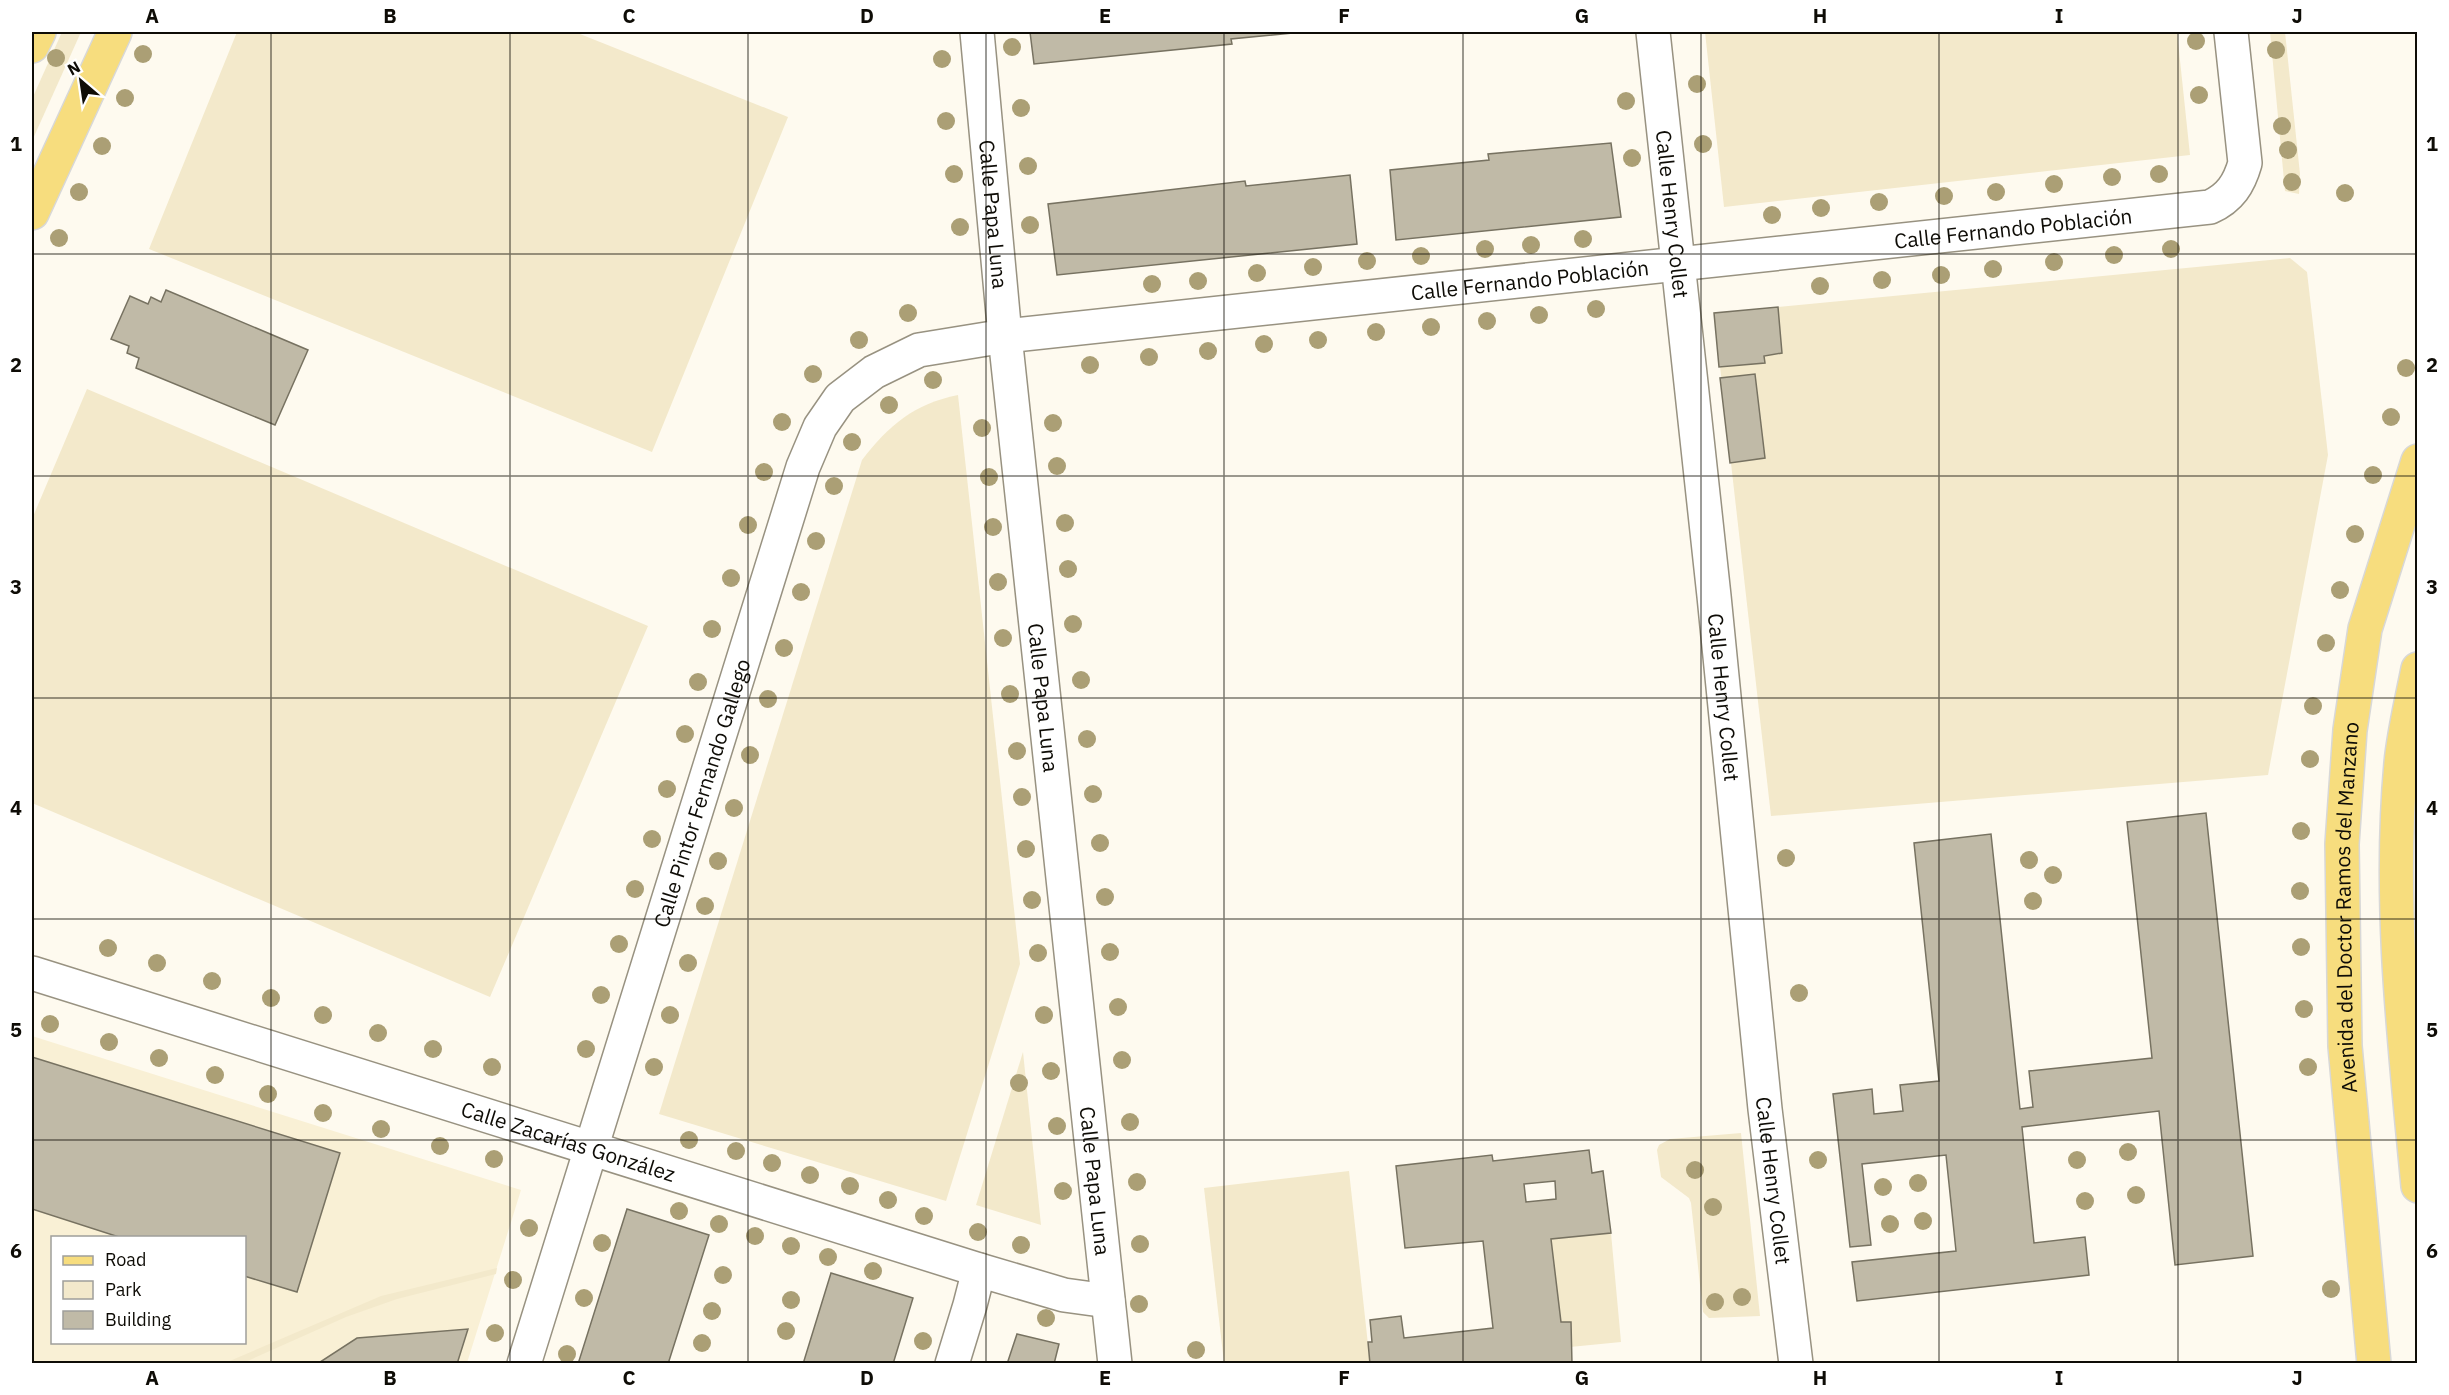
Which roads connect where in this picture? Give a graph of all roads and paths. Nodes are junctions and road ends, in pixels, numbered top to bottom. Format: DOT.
graph roads {
  1 [pos="39,32"];
  2 [pos="116,32"];
  3 [pos="977,32"];
  4 [pos="1653,32"];
  5 [pos="2231,32"];
  6 [pos="32,46"];
  7 [pos="32,213"];
  8 [pos="1678,264"];
  9 [pos="1005,336"];
  10 [pos="2418,461"];
  11 [pos="2418,669"];
  12 [pos="32,973"];
  13 [pos="592,1148"];
  14 [pos="2418,1186"];
  15 [pos="979,1270"];
  16 [pos="1108,1301"];
  17 [pos="524,1364"];
  18 [pos="952,1364"];
  19 [pos="1115,1364"];
  20 [pos="1796,1364"];
  21 [pos="2374,1364"];
  1 -- 6 [label="main road"];
  2 -- 7 [label="main road"];
  3 -- 9 [label="street, Calle Papa Luna"];
  4 -- 8 [label="street, Calle Henry Collet"];
  5 -- 8 [label="street, Calle Fernando Población"];
  8 -- 9 [label="street, Calle Fernando Población"];
  8 -- 20 [label="street, Calle Henry Collet"];
  9 -- 13 [label="street, Calle Pintor Fernando Gallego"];
  9 -- 16 [label="street, Calle Papa Luna"];
  10 -- 21 [label="main road, Avenida del Doctor Ramos del Manzano"];
  11 -- 14 [label="main road"];
  12 -- 13 [label="street, Calle Zacarías González"];
  13 -- 15 [label="street, Calle Zacarías González"];
  13 -- 17 [label="street, Calle Pintor Fernando Gallego"];
  15 -- 16 [label="street, Calle Zacarías González"];
  15 -- 18 [label="street"];
  16 -- 19 [label="street, Calle Papa Luna"];
}
